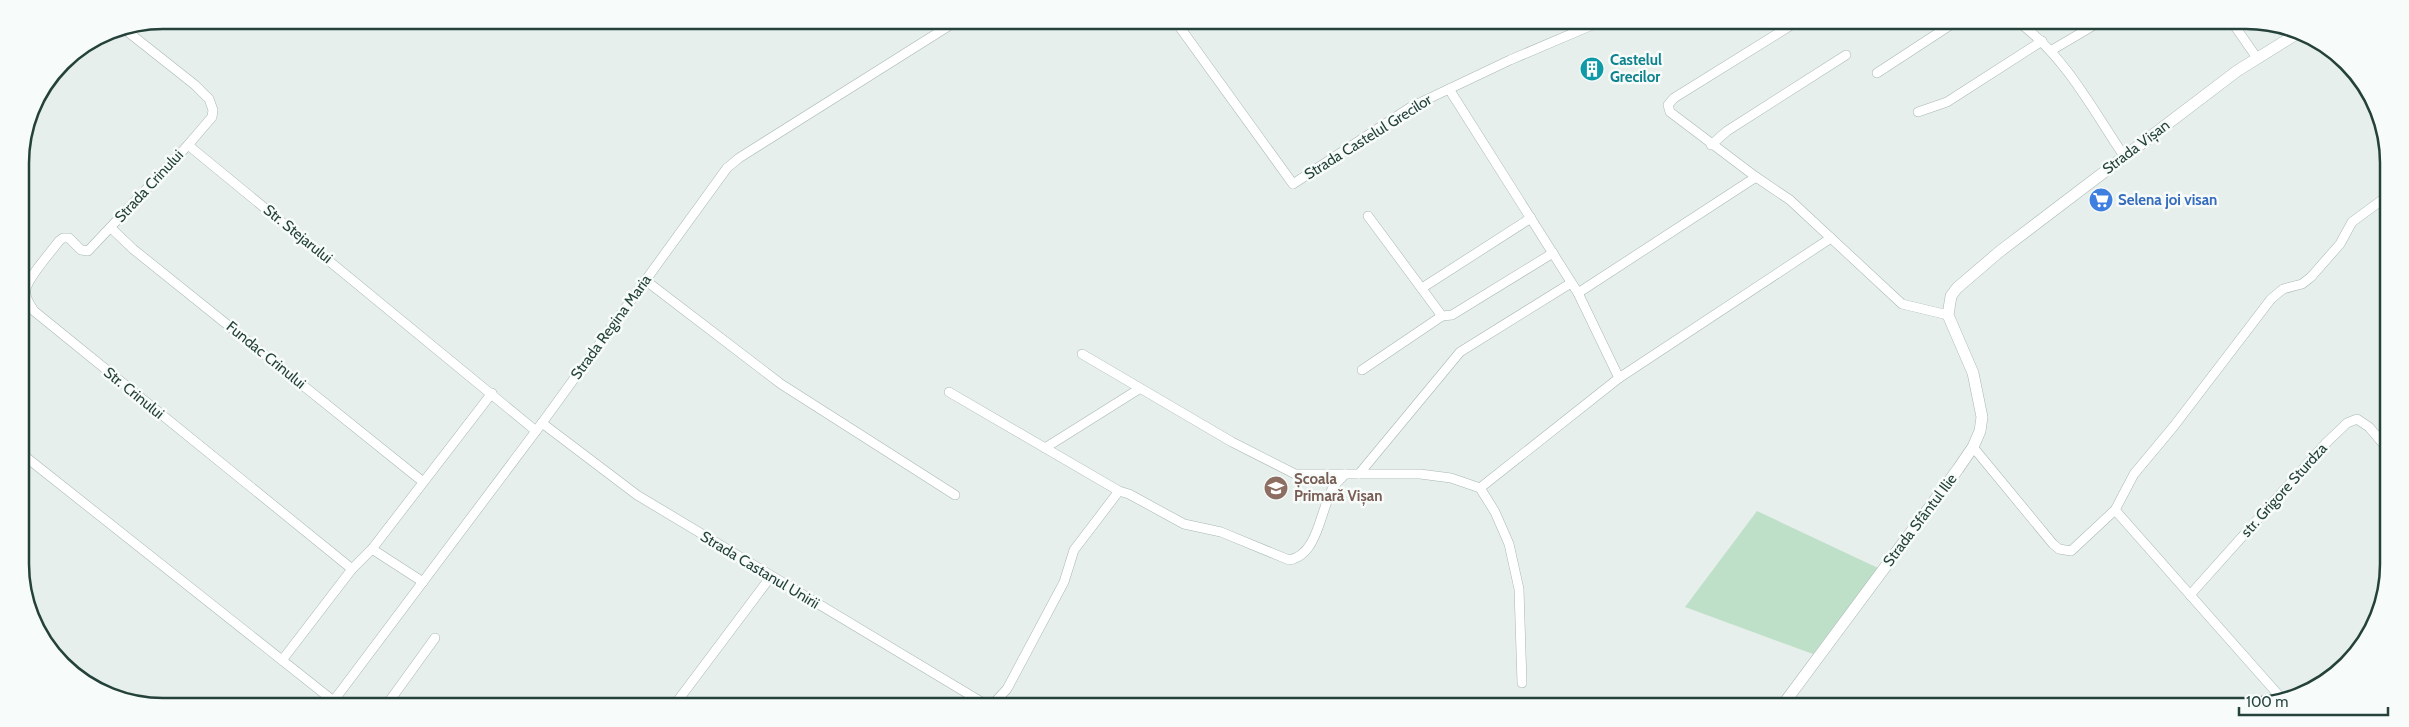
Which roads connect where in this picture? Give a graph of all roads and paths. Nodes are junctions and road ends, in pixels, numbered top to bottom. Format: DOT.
graph roads {
  1 [pos="944,29"];
  2 [pos="1181,29"];
  3 [pos="1583,29"];
  4 [pos="1785,29"];
  5 [pos="1944,29"];
  6 [pos="2028,29"];
  7 [pos="2088,29"];
  8 [pos="2237,29"];
  9 [pos="129,33"];
  10 [pos="2292,37"];
  11 [pos="2042,40"];
  12 [pos="2052,50"];
  13 [pos="1846,55"];
  14 [pos="2257,58"];
  15 [pos="1876,73"];
  16 [pos="1449,89"];
  17 [pos="1918,112"];
  18 [pos="1712,144"];
  19 [pos="188,145"];
  20 [pos="2124,156"];
  21 [pos="1756,178"];
  22 [pos="2380,201"];
  23 [pos="1368,216"];
  24 [pos="1531,218"];
  25 [pos="110,228"];
  26 [pos="1831,238"];
  27 [pos="1553,253"];
  28 [pos="644,280"];
  29 [pos="1571,283"];
  30 [pos="29,285"];
  31 [pos="1422,288"];
  32 [pos="1578,293"];
  33 [pos="29,303"];
  34 [pos="1948,315"];
  35 [pos="1442,316"];
  36 [pos="1082,354"];
  37 [pos="1362,370"];
  38 [pos="1619,378"];
  39 [pos="1139,388"];
  40 [pos="949,392"];
  41 [pos="492,393"];
  42 [pos="539,427"];
  43 [pos="2380,440"];
  44 [pos="1973,447"];
  45 [pos="1045,448"];
  46 [pos="29,460"];
  47 [pos="1345,474"];
  48 [pos="1359,474"];
  49 [pos="422,481"];
  50 [pos="1480,488"];
  51 [pos="1119,492"];
  52 [pos="956,495"];
  53 [pos="2115,510"];
  54 [pos="372,549"];
  55 [pos="352,569"];
  56 [pos="769,575"];
  57 [pos="423,582"];
  58 [pos="2190,595"];
  59 [pos="435,638"];
  60 [pos="282,659"];
  61 [pos="1522,683"];
  62 [pos="2278,694"];
  63 [pos="329,698"];
  64 [pos="337,698"];
  65 [pos="392,698"];
  66 [pos="680,698"];
  67 [pos="975,698"];
  68 [pos="999,698"];
  69 [pos="1788,698"];
  1 -- 28 [label="street, Strada Regina Maria"];
  2 -- 16 [label="street, Strada Castelul Grecilor"];
  3 -- 16 [label="street, Strada Castelul Grecilor"];
  4 -- 18 [label="street"];
  5 -- 15 [label="street"];
  6 -- 11 [label="street"];
  7 -- 12 [label="street"];
  8 -- 14 [label="street"];
  9 -- 19 [label="street"];
  10 -- 14 [label="street, Strada Vișan"];
  11 -- 12 [label="street"];
  11 -- 17 [label="street"];
  12 -- 20 [label="street"];
  13 -- 18 [label="street"];
  14 -- 20 [label="street, Strada Vișan"];
  16 -- 24 [label="street"];
  18 -- 21 [label="street"];
  19 -- 25 [label="street, Strada Crinului"];
  19 -- 41 [label="street, Str. Stejarului"];
  20 -- 34 [label="street, Strada Vișan"];
  21 -- 26 [label="street"];
  21 -- 32 [label="street"];
  22 -- 53 [label="street"];
  23 -- 31 [label="street"];
  24 -- 27 [label="street"];
  24 -- 31 [label="street"];
  25 -- 30 [label="street, Str. Crinului"];
  25 -- 49 [label="street, Fundac Crinului"];
  26 -- 34 [label="street"];
  26 -- 38 [label="street"];
  27 -- 29 [label="street"];
  27 -- 35 [label="street"];
  28 -- 42 [label="street, Strada Regina Maria"];
  28 -- 52 [label="street"];
  29 -- 32 [label="street"];
  29 -- 48 [label="street"];
  31 -- 35 [label="street"];
  32 -- 38 [label="street"];
  33 -- 55 [label="street, Str. Crinului"];
  34 -- 44 [label="street, Strada Sfântul Ilie"];
  35 -- 37 [label="street"];
  36 -- 39 [label="street"];
  38 -- 50 [label="street"];
  39 -- 45 [label="street"];
  39 -- 47 [label="street"];
  40 -- 45 [label="street"];
  41 -- 42 [label="street, Str. Stejarului"];
  41 -- 49 [label="street"];
  42 -- 56 [label="street, Strada Castanul Unirii"];
  42 -- 57 [label="street, Strada Regina Maria"];
  43 -- 58 [label="street, str. Grigore Sturdza"];
  44 -- 53 [label="street"];
  44 -- 69 [label="street, Strada Sfântul Ilie"];
  45 -- 51 [label="street"];
  46 -- 60 [label="street"];
  47 -- 48 [label="street"];
  47 -- 51 [label="street"];
  48 -- 50 [label="street"];
  49 -- 54 [label="street"];
  50 -- 61 [label="street"];
  51 -- 68 [label="street"];
  53 -- 58 [label="street"];
  54 -- 55 [label="street"];
  54 -- 57 [label="street"];
  55 -- 60 [label="street"];
  56 -- 66 [label="street"];
  56 -- 67 [label="street, Strada Castanul Unirii"];
  57 -- 64 [label="street, Strada Regina Maria"];
  58 -- 62 [label="street"];
  59 -- 65 [label="street"];
  60 -- 63 [label="street"];
}
